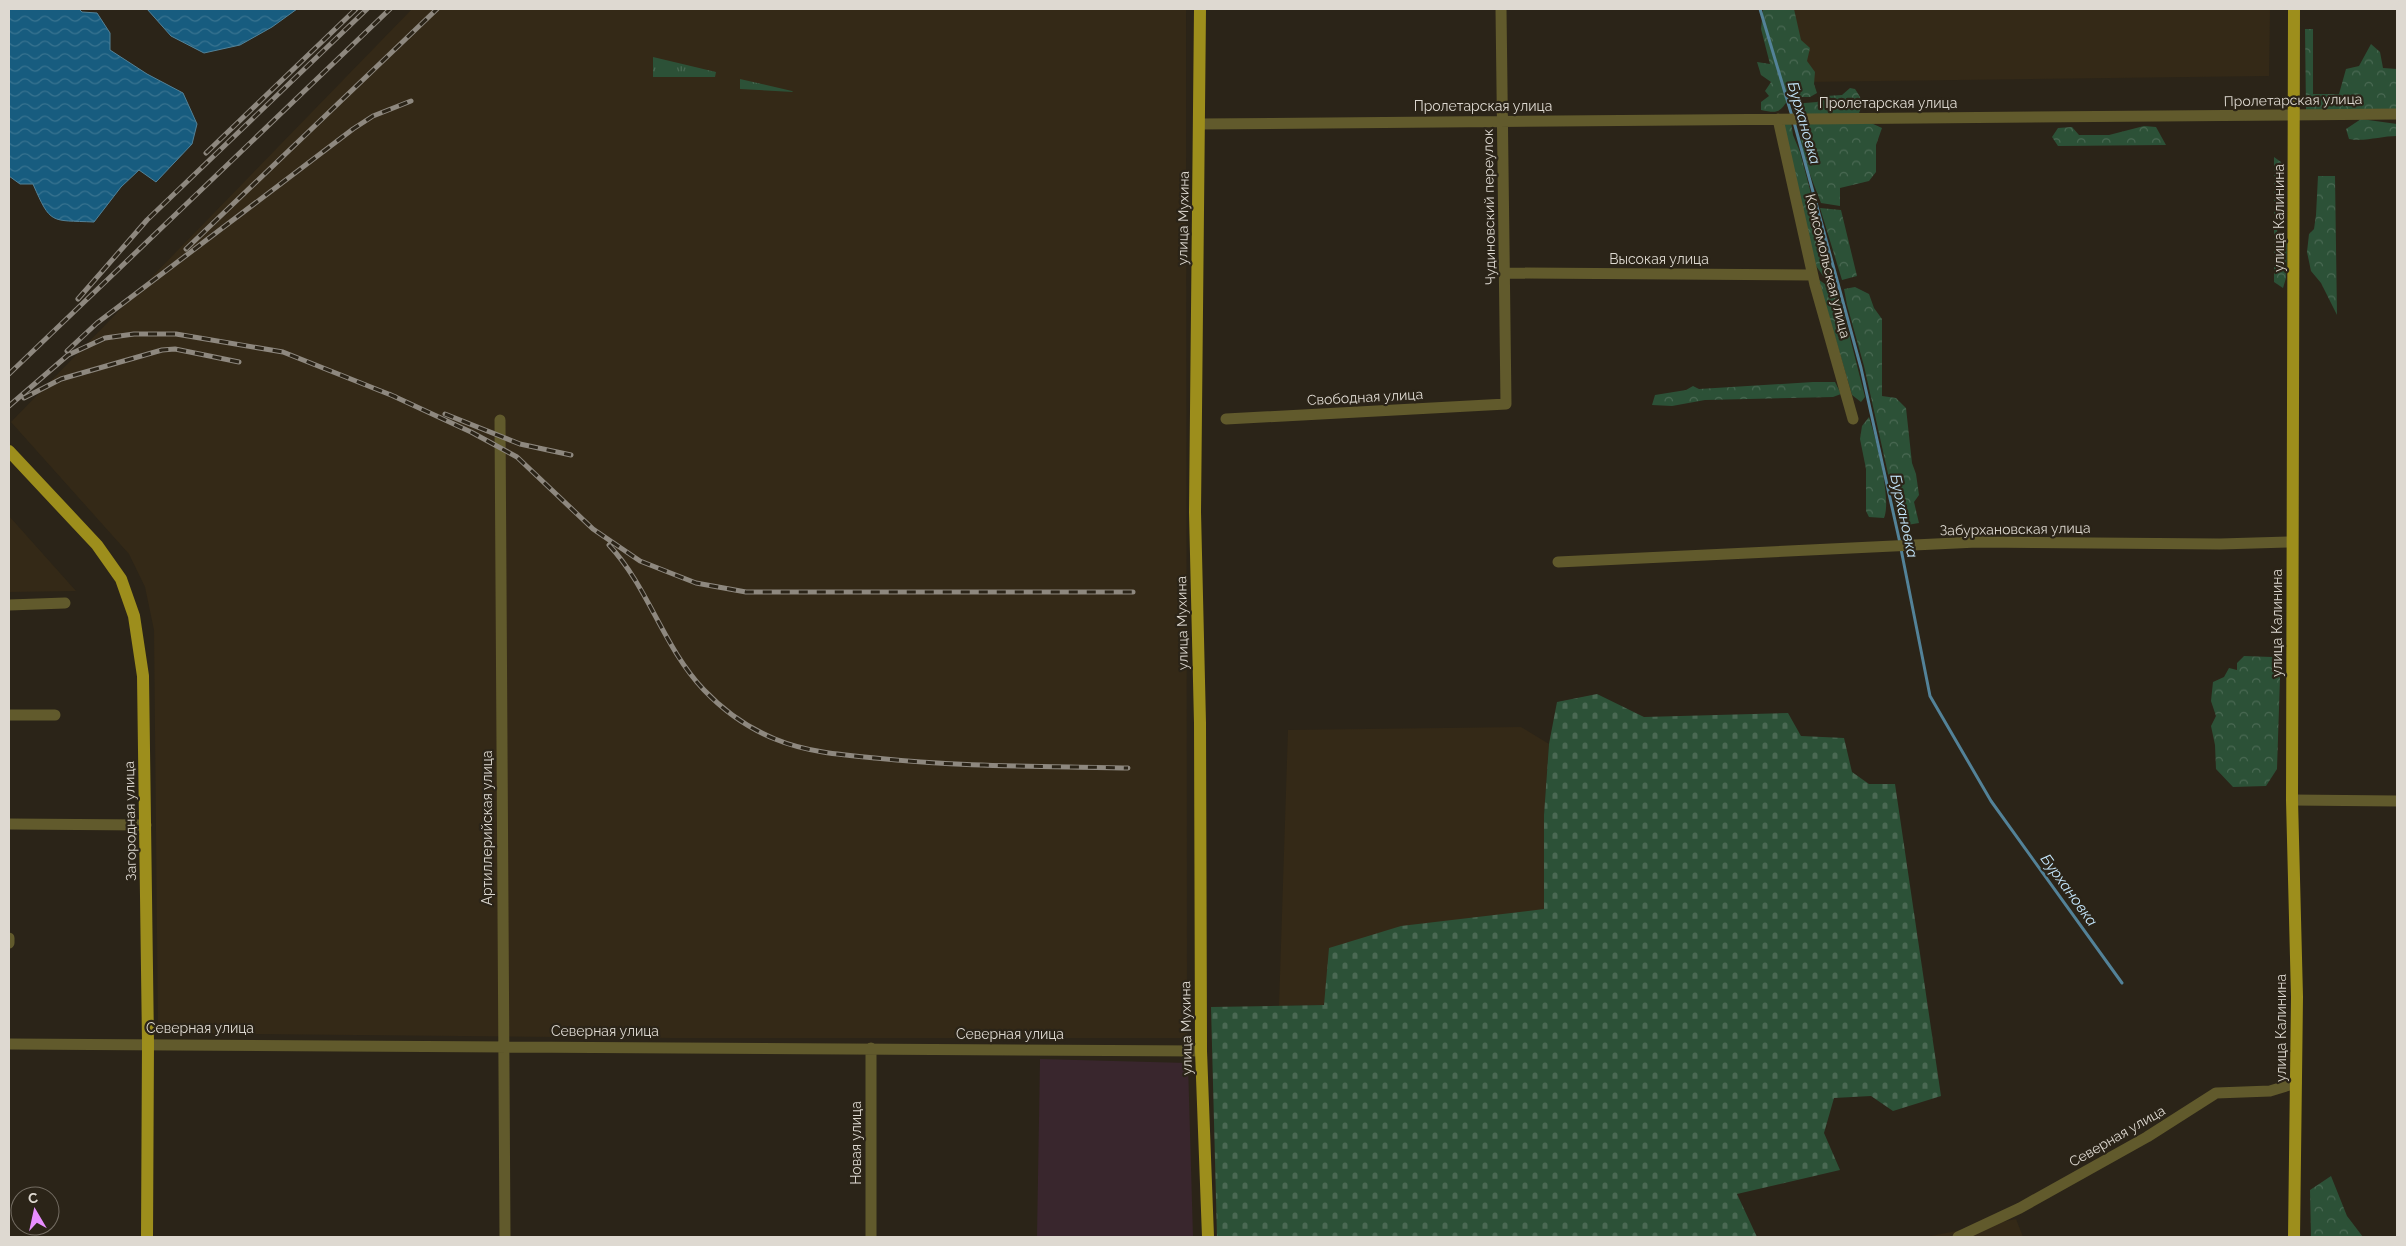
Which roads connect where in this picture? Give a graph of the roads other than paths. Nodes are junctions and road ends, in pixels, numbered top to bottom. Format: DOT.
graph roads {
  1 [pos="1200,9"];
  2 [pos="1501,9"];
  3 [pos="2294,9"];
  4 [pos="2397,114"];
  5 [pos="2293,115"];
  6 [pos="1788,119"];
  7 [pos="1503,121"];
  8 [pos="1199,124"];
  9 [pos="1505,274"];
  10 [pos="1812,275"];
  11 [pos="1506,404"];
  12 [pos="1226,419"];
  13 [pos="1852,419"];
  14 [pos="500,420"];
  15 [pos="9,451"];
  16 [pos="2292,542"];
  17 [pos="1558,562"];
  18 [pos="64,603"];
  19 [pos="9,604"];
  20 [pos="9,715"];
  21 [pos="55,716"];
  22 [pos="2292,800"];
  23 [pos="2397,801"];
  24 [pos="9,824"];
  25 [pos="146,825"];
  26 [pos="9,938"];
  27 [pos="9,943"];
  28 [pos="148,1043"];
  29 [pos="9,1044"];
  30 [pos="502,1046"];
  31 [pos="871,1048"];
  32 [pos="1201,1051"];
  33 [pos="2296,1083"];
  34 [pos="147,1237"];
  35 [pos="505,1237"];
  36 [pos="870,1237"];
  37 [pos="1208,1237"];
  38 [pos="1958,1237"];
  39 [pos="2294,1237"];
  1 -- 8 [label="main road, улица Мухина"];
  2 -- 7 [label="street, Чудиновский переулок"];
  3 -- 5 [label="main road, улица Калинина"];
  4 -- 5 [label="street, Пролетарская улица"];
  5 -- 6 [label="street, Пролетарская улица"];
  5 -- 16 [label="main road, улица Калинина"];
  6 -- 7 [label="street, Пролетарская улица"];
  6 -- 10 [label="street, Комсомольская улица"];
  7 -- 8 [label="street, Пролетарская улица"];
  7 -- 9 [label="street, Чудиновский переулок"];
  8 -- 32 [label="main road, улица Мухина"];
  9 -- 10 [label="street, Высокая улица"];
  9 -- 11 [label="street, Чудиновский переулок"];
  10 -- 13 [label="street, Комсомольская улица"];
  11 -- 12 [label="street, Свободная улица"];
  14 -- 30 [label="street, Артиллерийская улица"];
  15 -- 25 [label="main road, Загородная улица"];
  16 -- 17 [label="street, Забурхановская улица"];
  16 -- 22 [label="main road, улица Калинина"];
  18 -- 19 [label="street"];
  20 -- 21 [label="street"];
  22 -- 23 [label="street"];
  22 -- 33 [label="main road, улица Калинина"];
  24 -- 25 [label="street"];
  25 -- 28 [label="main road, Загородная улица"];
  26 -- 27 [label="street"];
  28 -- 29 [label="street, Северная улица"];
  28 -- 30 [label="street, Северная улица"];
  28 -- 34 [label="main road, Загородная улица"];
  30 -- 31 [label="street, Северная улица"];
  30 -- 35 [label="street, Артиллерийская улица"];
  31 -- 32 [label="street, Северная улица"];
  31 -- 36 [label="street, Новая улица"];
  32 -- 37 [label="main road, улица Мухина"];
  33 -- 38 [label="street, Северная улица"];
  33 -- 39 [label="main road, улица Калинина"];
}
